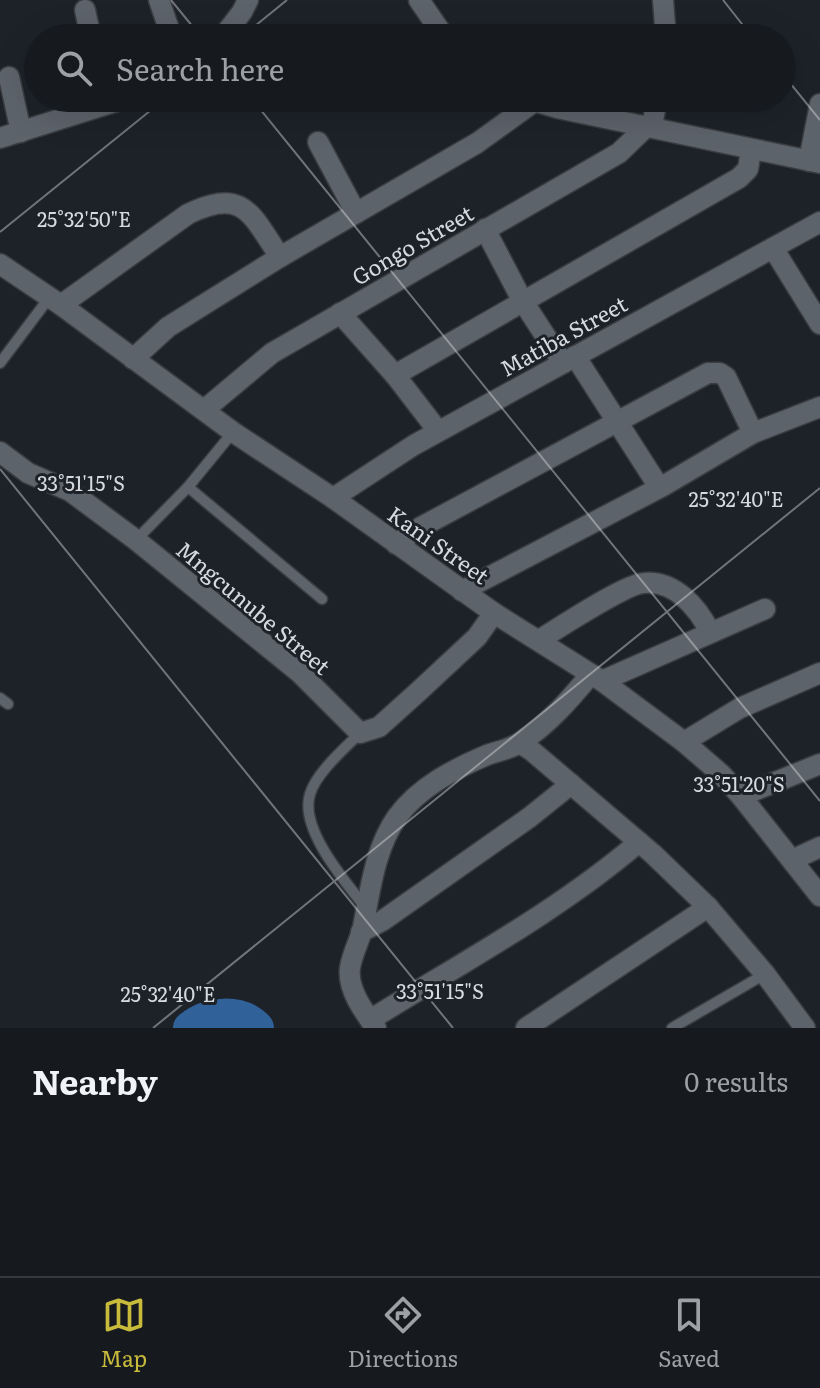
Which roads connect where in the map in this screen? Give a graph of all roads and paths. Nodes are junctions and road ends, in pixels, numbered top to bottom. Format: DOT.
graph roads {
  1 [pos="159,0"];
  2 [pos="248,0"];
  3 [pos="419,0"];
  4 [pos="663,0"];
  5 [pos="85,10"];
  6 [pos="88,24"];
  7 [pos="167,24"];
  8 [pos="233,24"];
  9 [pos="435,24"];
  10 [pos="665,24"];
  11 [pos="9,77"];
  12 [pos="820,104"];
  13 [pos="78,112"];
  14 [pos="514,112"];
  15 [pos="584,112"];
  16 [pos="654,112"];
  17 [pos="650,126"];
  18 [pos="21,132"];
  19 [pos="0,138"];
  20 [pos="318,142"];
  21 [pos="751,150"];
  22 [pos="814,162"];
  23 [pos="356,213"];
  24 [pos="820,222"];
  25 [pos="485,229"];
  26 [pos="773,248"];
  27 [pos="280,257"];
  28 [pos="0,264"];
  29 [pos="522,300"];
  30 [pos="55,302"];
  31 [pos="340,313"];
  32 [pos="820,323"];
  33 [pos="133,359"];
  34 [pos="569,360"];
  35 [pos="0,363"];
  36 [pos="395,375"];
  37 [pos="820,407"];
  38 [pos="204,410"];
  39 [pos="616,420"];
  40 [pos="438,431"];
  41 [pos="233,432"];
  42 [pos="753,433"];
  43 [pos="0,452"];
  44 [pos="188,487"];
  45 [pos="659,487"];
  46 [pos="333,498"];
  47 [pos="136,540"];
  48 [pos="396,544"];
  49 [pos="462,591"];
  50 [pos="322,599"];
  51 [pos="765,609"];
  52 [pos="494,613"];
  53 [pos="710,632"];
  54 [pos="539,640"];
  55 [pos="820,673"];
  56 [pos="596,678"];
  57 [pos="360,733"];
  58 [pos="684,742"];
  59 [pos="520,743"];
  60 [pos="820,764"];
  61 [pos="571,784"];
  62 [pos="741,796"];
  63 [pos="639,842"];
  64 [pos="820,847"];
  65 [pos="792,860"];
  66 [pos="820,896"];
  67 [pos="708,907"];
  68 [pos="366,909"];
  69 [pos="361,932"];
  70 [pos="765,974"];
  71 [pos="373,1024"];
  72 [pos="526,1028"];
  73 [pos="672,1028"];
  74 [pos="805,1028"];
  1 -- 7 [label="street"];
  2 -- 8 [label="street"];
  3 -- 9 [label="street"];
  4 -- 10 [label="street"];
  5 -- 6 [label="street"];
  11 -- 18 [label="street"];
  12 -- 22 [label="street"];
  13 -- 18 [label="street"];
  14 -- 23 [label="street"];
  15 -- 17 [label="street"];
  16 -- 17 [label="street"];
  17 -- 21 [label="street"];
  17 -- 25 [label="street, Gongo Street"];
  18 -- 19 [label="street"];
  20 -- 23 [label="street"];
  21 -- 22 [label="street"];
  21 -- 29 [label="street"];
  23 -- 27 [label="street"];
  24 -- 26 [label="street, Matiba Street"];
  25 -- 29 [label="street"];
  25 -- 31 [label="street, Gongo Street"];
  26 -- 32 [label="street"];
  26 -- 34 [label="street, Matiba Street"];
  27 -- 30 [label="street"];
  27 -- 33 [label="street"];
  28 -- 30 [label="street, Kani Street"];
  29 -- 34 [label="street"];
  29 -- 36 [label="street"];
  30 -- 33 [label="street, Kani Street"];
  30 -- 35 [label="lane"];
  31 -- 36 [label="street"];
  31 -- 38 [label="street, Gongo Street"];
  33 -- 38 [label="street, Kani Street"];
  34 -- 39 [label="street"];
  34 -- 40 [label="street, Matiba Street"];
  36 -- 40 [label="street"];
  37 -- 42 [label="street"];
  38 -- 41 [label="street, Kani Street"];
  39 -- 42 [label="street"];
  39 -- 45 [label="street"];
  39 -- 48 [label="street"];
  40 -- 46 [label="street, Matiba Street"];
  41 -- 44 [label="lane"];
  41 -- 46 [label="street, Kani Street"];
  42 -- 45 [label="street"];
  43 -- 47 [label="street, Mngcunube Street"];
  44 -- 47 [label="lane"];
  44 -- 50 [label="lane"];
  45 -- 49 [label="street"];
  46 -- 48 [label="street, Kani Street"];
  47 -- 57 [label="street, Mngcunube Street"];
  48 -- 49 [label="street, Kani Street"];
  49 -- 52 [label="street, Kani Street"];
  51 -- 53 [label="street"];
  52 -- 54 [label="street, Kani Street"];
  52 -- 57 [label="street"];
  53 -- 54 [label="street"];
  53 -- 56 [label="street"];
  54 -- 56 [label="street, Kani Street"];
  55 -- 58 [label="street"];
  56 -- 58 [label="street, Kani Street"];
  56 -- 59 [label="street"];
  57 -- 68 [label="lane"];
  58 -- 62 [label="street, Kani Street"];
  59 -- 61 [label="street"];
  59 -- 68 [label="street"];
  60 -- 62 [label="street"];
  61 -- 63 [label="street"];
  61 -- 69 [label="street"];
  62 -- 65 [label="street, Kani Street"];
  63 -- 67 [label="street"];
  63 -- 71 [label="street"];
  64 -- 65 [label="street"];
  65 -- 66 [label="street, Kani Street"];
  67 -- 70 [label="street"];
  67 -- 72 [label="street"];
  68 -- 69 [label="street"];
  69 -- 71 [label="street"];
  70 -- 73 [label="lane"];
  70 -- 74 [label="street"];
}
